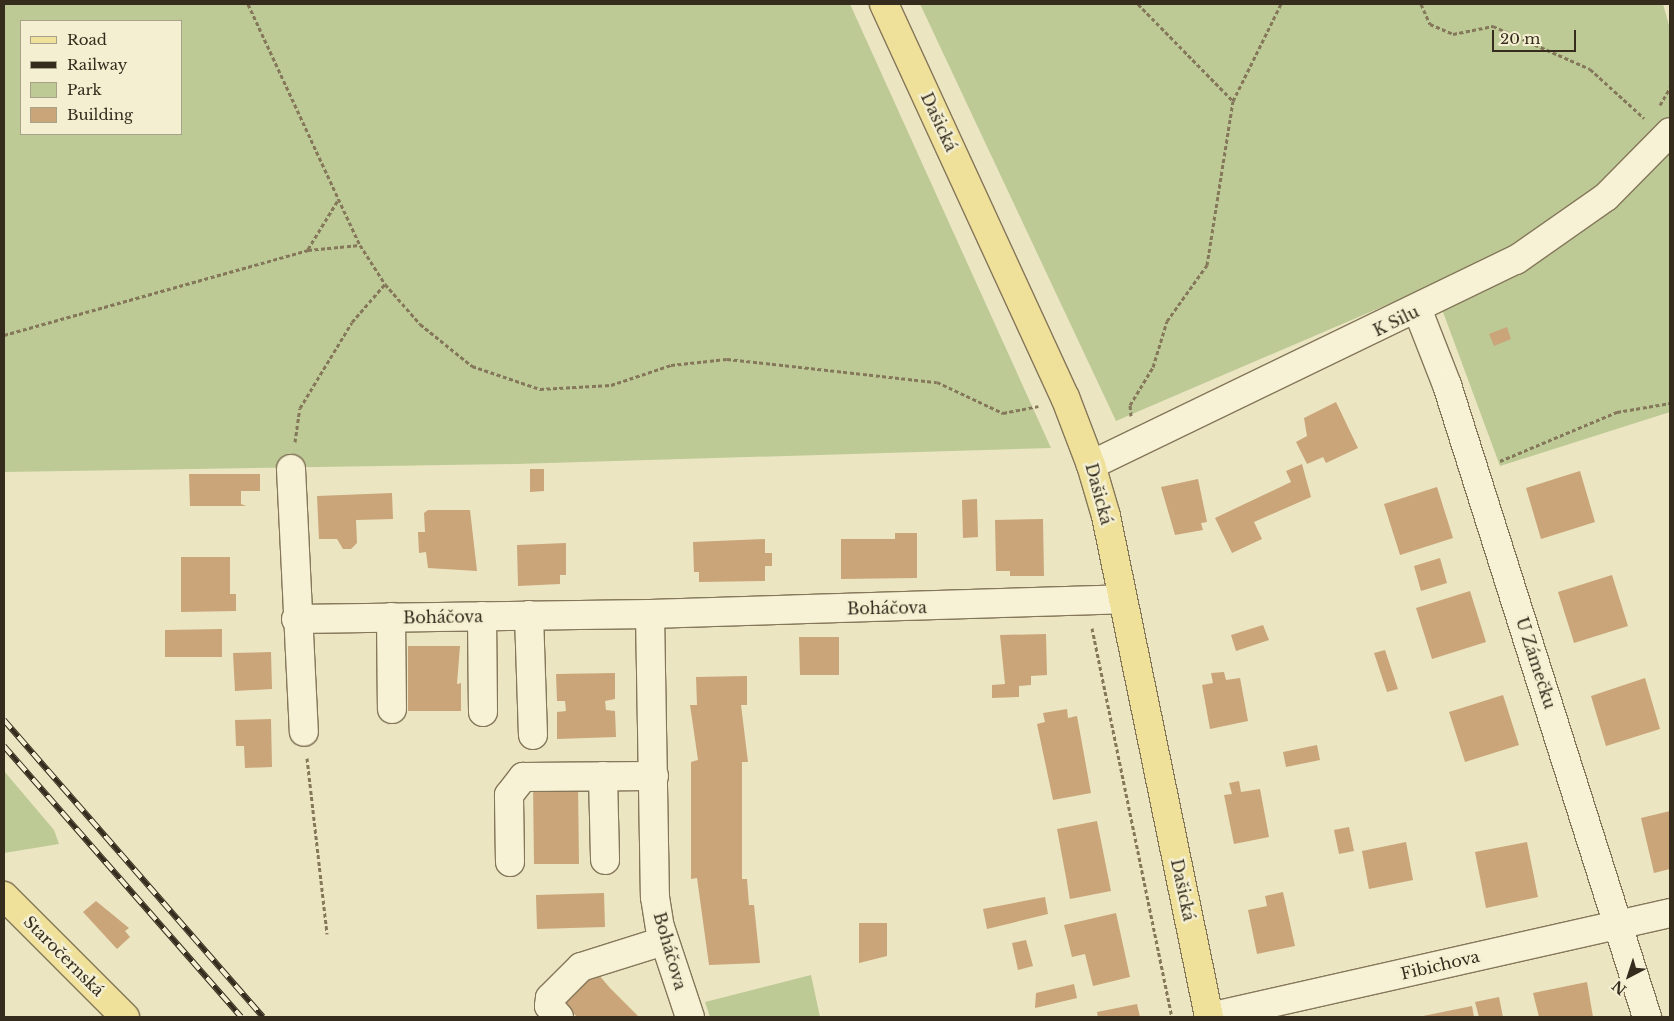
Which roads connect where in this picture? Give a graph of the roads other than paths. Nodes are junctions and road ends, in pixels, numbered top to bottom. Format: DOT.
graph roads {
  1 [pos="884,4"];
  2 [pos="1660,127"];
  3 [pos="1418,311"];
  4 [pos="1092,465"];
  5 [pos="291,469"];
  6 [pos="1123,599"];
  7 [pos="650,614"];
  8 [pos="482,616"];
  9 [pos="529,616"];
  10 [pos="391,617"];
  11 [pos="296,618"];
  12 [pos="392,709"];
  13 [pos="483,712"];
  14 [pos="304,732"];
  15 [pos="533,735"];
  16 [pos="603,776"];
  17 [pos="654,776"];
  18 [pos="604,860"];
  19 [pos="510,862"];
  20 [pos="4,896"];
  21 [pos="1670,913"];
  22 [pos="1619,924"];
  23 [pos="664,941"];
  24 [pos="125,1017"];
  25 [pos="558,1017"];
  26 [pos="690,1017"];
  27 [pos="1209,1017"];
  28 [pos="1648,1017"];
  1 -- 4 [label="main road, Dašická"];
  2 -- 3 [label="street, K Silu"];
  3 -- 4 [label="street, K Silu"];
  3 -- 22 [label="street, U Zámečku"];
  4 -- 6 [label="main road, Dašická"];
  5 -- 11 [label="street"];
  6 -- 7 [label="street, Boháčova"];
  6 -- 27 [label="main road, Dašická"];
  7 -- 9 [label="street, Boháčova"];
  7 -- 17 [label="street, Boháčova"];
  8 -- 9 [label="street, Boháčova"];
  8 -- 10 [label="street, Boháčova"];
  8 -- 13 [label="street"];
  9 -- 15 [label="street"];
  10 -- 11 [label="street, Boháčova"];
  10 -- 12 [label="street"];
  11 -- 14 [label="street"];
  16 -- 17 [label="street"];
  16 -- 18 [label="street"];
  16 -- 19 [label="street"];
  17 -- 23 [label="street, Boháčova"];
  20 -- 24 [label="main road, Staročernská"];
  21 -- 22 [label="street, Fibichova"];
  22 -- 27 [label="street, Fibichova"];
  22 -- 28 [label="street, U Zámečku"];
  23 -- 25 [label="street"];
  23 -- 26 [label="street, Boháčova"];
}
